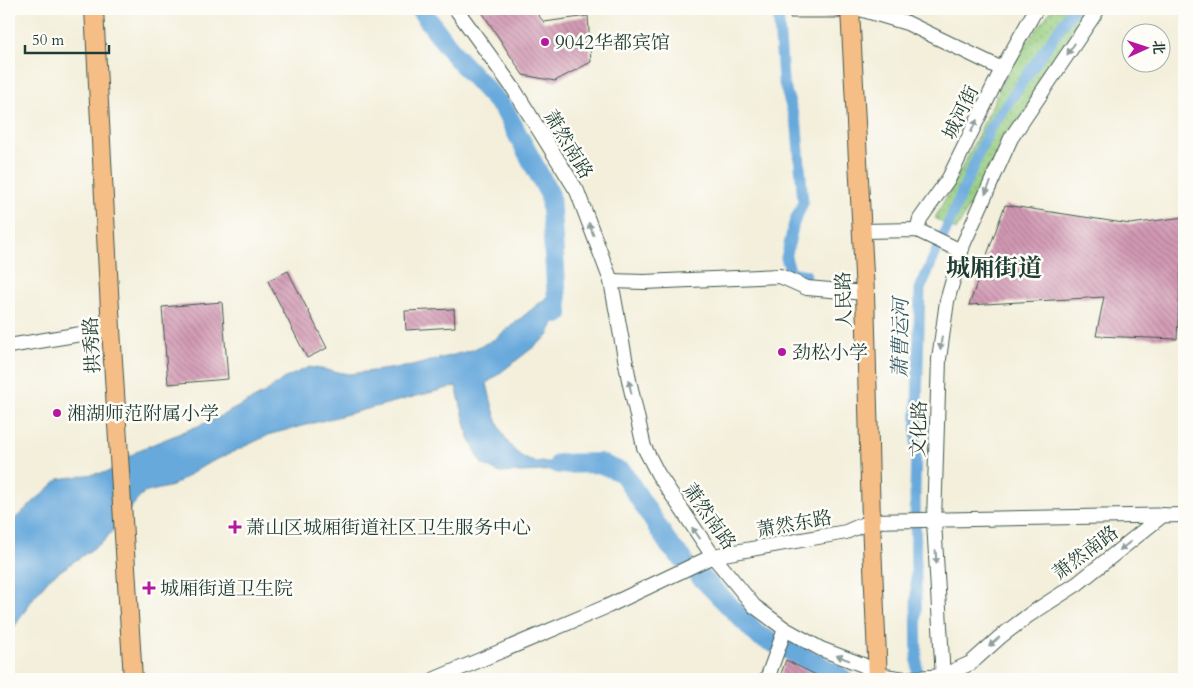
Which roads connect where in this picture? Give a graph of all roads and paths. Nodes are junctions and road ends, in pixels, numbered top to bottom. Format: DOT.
graph roads {
  1 [pos="94,9"];
  2 [pos="456,9"];
  3 [pos="850,9"];
  4 [pos="860,9"];
  5 [pos="1036,9"];
  6 [pos="1098,9"];
  7 [pos="1002,69"];
  8 [pos="917,230"];
  9 [pos="862,231"];
  10 [pos="961,251"];
  11 [pos="611,281"];
  12 [pos="865,293"];
  13 [pos="111,329"];
  14 [pos="9,346"];
  15 [pos="1184,515"];
  16 [pos="1163,516"];
  17 [pos="871,521"];
  18 [pos="930,521"];
  19 [pos="713,556"];
  20 [pos="785,630"];
  21 [pos="878,677"];
  22 [pos="940,677"];
  23 [pos="133,679"];
  24 [pos="435,679"];
  25 [pos="767,679"];
  26 [pos="905,679"];
  1 -- 13 [label="main road, 拱秀路"];
  11 -- 2 [label="street, 萧然南路, one-way"];
  3 -- 9 [label="main road, 人民路"];
  4 -- 7 [label="street"];
  5 -- 7 [label="street, 城河街"];
  6 -- 10 [label="street, 文化路, one-way"];
  8 -- 7 [label="street, 城河街, one-way"];
  8 -- 9 [label="street"];
  8 -- 10 [label="street"];
  9 -- 12 [label="main road, 人民路"];
  10 -- 18 [label="street, 文化路, one-way"];
  11 -- 12 [label="street"];
  19 -- 11 [label="street, 萧然南路, one-way"];
  12 -- 17 [label="main road, 人民路"];
  13 -- 14 [label="street"];
  13 -- 23 [label="main road, 拱秀路"];
  15 -- 16 [label="street, 萧然东路"];
  16 -- 18 [label="street, 萧然东路"];
  16 -- 22 [label="street, 萧然南路, one-way"];
  17 -- 18 [label="street, 萧然东路"];
  17 -- 19 [label="street, 萧然东路"];
  17 -- 21 [label="main road, 人民路"];
  18 -- 22 [label="street, 文化路, one-way"];
  19 -- 20 [label="street, 萧然南路"];
  19 -- 24 [label="street, 萧然东路"];
  21 -- 20 [label="street, 萧然南路, one-way"];
  20 -- 25 [label="street"];
  21 -- 26 [label="street, 萧然南路"];
  22 -- 26 [label="street, 萧然南路"];
}
